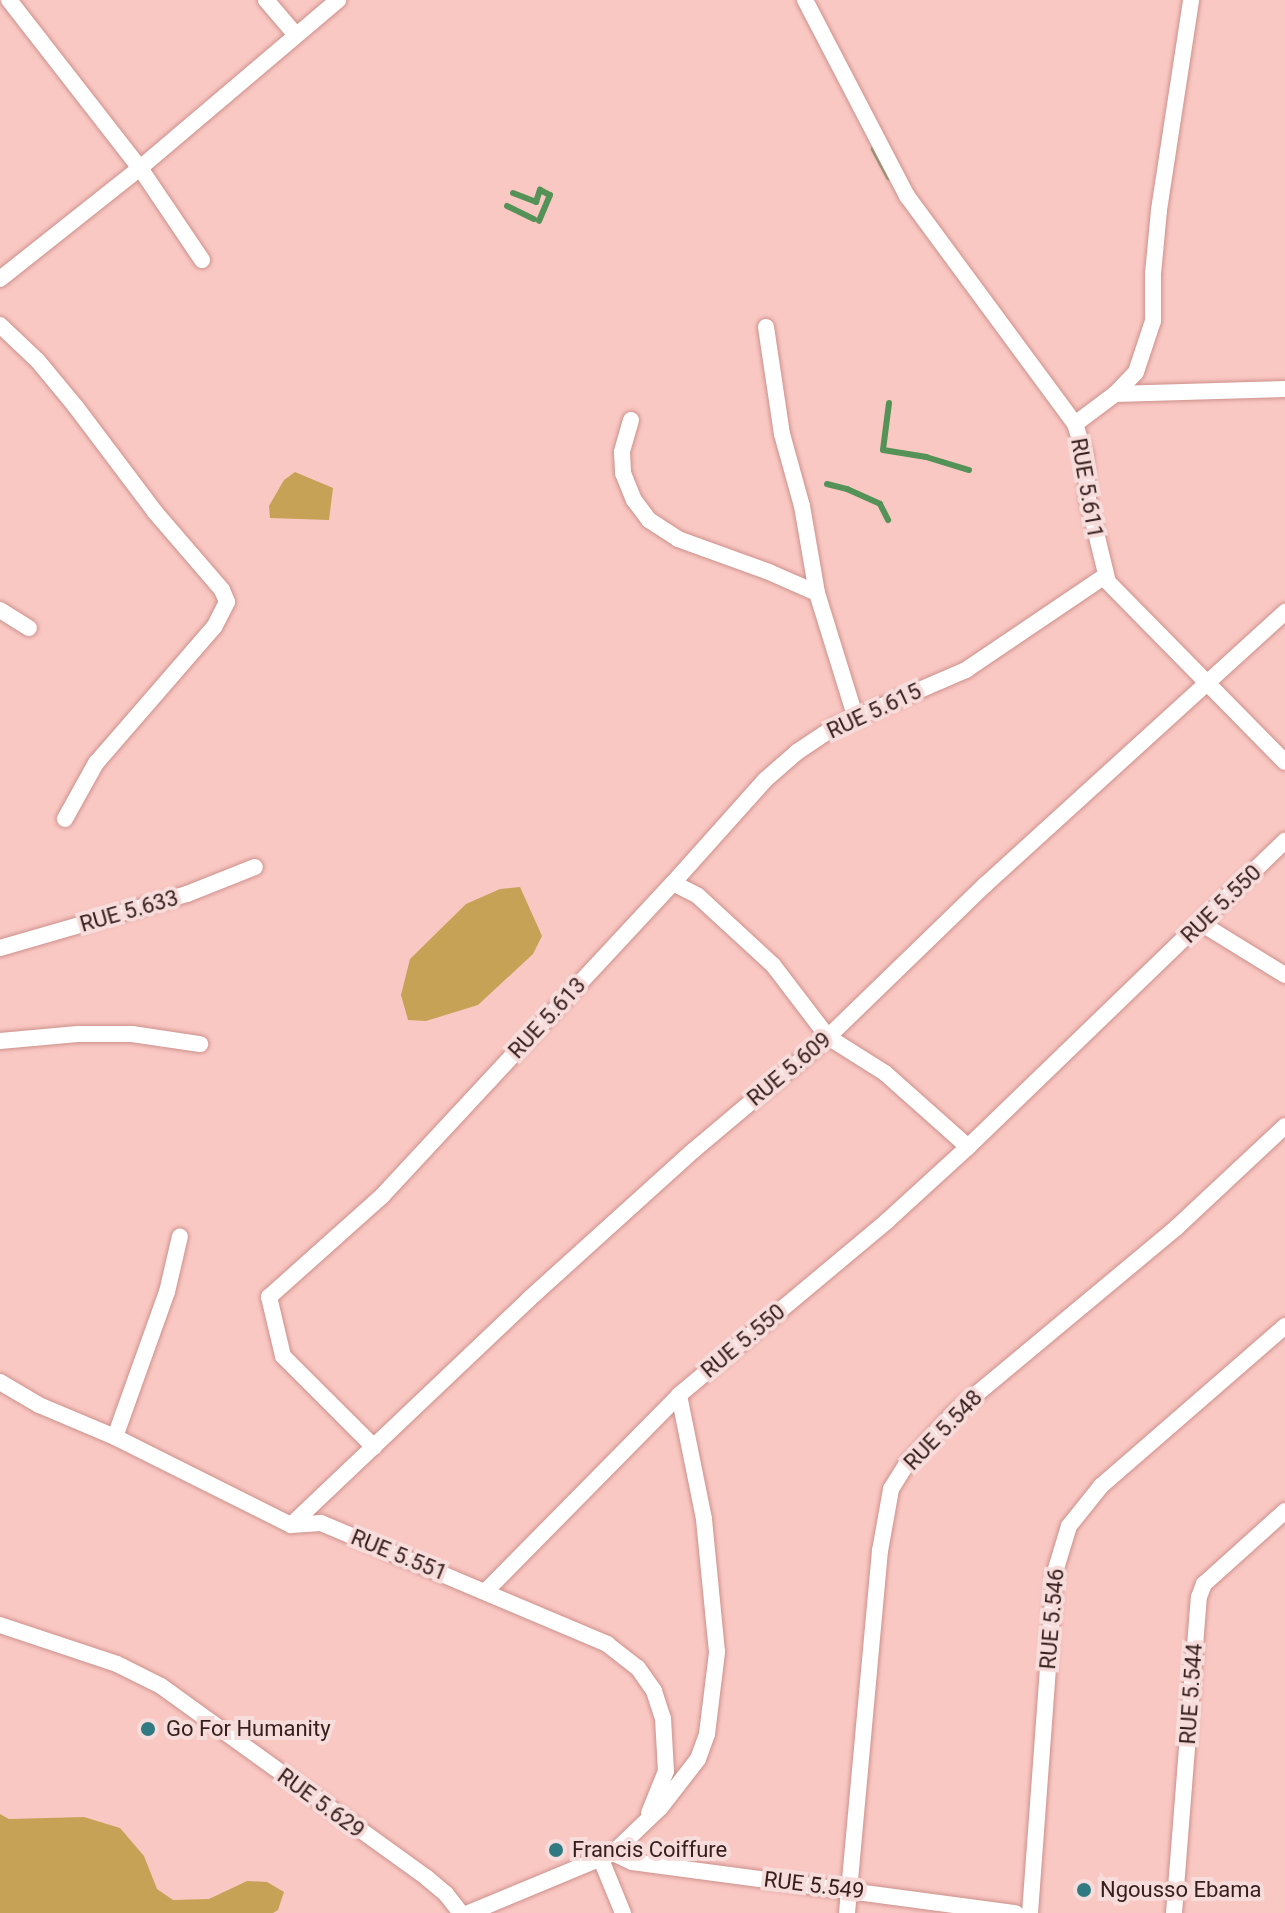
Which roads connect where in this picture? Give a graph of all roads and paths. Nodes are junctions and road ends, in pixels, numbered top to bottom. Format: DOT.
graph roads {
  1 [pos="9,0"];
  2 [pos="266,0"];
  3 [pos="338,0"];
  4 [pos="805,0"];
  5 [pos="1191,0"];
  6 [pos="296,35"];
  7 [pos="140,168"];
  8 [pos="202,260"];
  9 [pos="0,279"];
  10 [pos="0,325"];
  11 [pos="766,327"];
  12 [pos="1285,389"];
  13 [pos="1115,394"];
  14 [pos="631,420"];
  15 [pos="1075,424"];
  16 [pos="1105,576"];
  17 [pos="817,593"];
  18 [pos="0,610"];
  19 [pos="1285,612"];
  20 [pos="29,628"];
  21 [pos="1205,683"];
  22 [pos="856,719"];
  23 [pos="1285,762"];
  24 [pos="65,819"];
  25 [pos="1285,841"];
  26 [pos="255,867"];
  27 [pos="673,883"];
  28 [pos="1202,924"];
  29 [pos="0,948"];
  30 [pos="1285,975"];
  31 [pos="828,1037"];
  32 [pos="0,1041"];
  33 [pos="200,1044"];
  34 [pos="1285,1126"];
  35 [pos="968,1147"];
  36 [pos="180,1236"];
  37 [pos="1285,1326"];
  38 [pos="0,1382"];
  39 [pos="679,1395"];
  40 [pos="115,1437"];
  41 [pos="374,1447"];
  42 [pos="1285,1511"];
  43 [pos="291,1525"];
  44 [pos="486,1591"];
  45 [pos="0,1625"];
  46 [pos="640,1829"];
  47 [pos="606,1855"];
  48 [pos="849,1889"];
  49 [pos="461,1913"];
  50 [pos="469,1913"];
  51 [pos="623,1913"];
  52 [pos="847,1913"];
  53 [pos="1016,1913"];
  54 [pos="1030,1913"];
  55 [pos="1174,1913"];
  1 -- 7 [label="street"];
  2 -- 6 [label="street"];
  3 -- 6 [label="street"];
  4 -- 15 [label="street"];
  5 -- 13 [label="street, RUE 5.611"];
  6 -- 7 [label="street"];
  7 -- 8 [label="street"];
  7 -- 9 [label="street"];
  10 -- 24 [label="street"];
  11 -- 17 [label="street"];
  12 -- 13 [label="street"];
  13 -- 15 [label="street, RUE 5.611"];
  14 -- 17 [label="street"];
  15 -- 16 [label="street, RUE 5.611"];
  16 -- 21 [label="street, RUE 5.611"];
  16 -- 22 [label="street, RUE 5.615"];
  17 -- 22 [label="street"];
  18 -- 20 [label="street"];
  19 -- 21 [label="street, RUE 5.609"];
  21 -- 23 [label="street, RUE 5.611"];
  21 -- 31 [label="street, RUE 5.609"];
  22 -- 27 [label="street, RUE 5.615"];
  25 -- 28 [label="street, RUE 5.550"];
  26 -- 29 [label="street, RUE 5.633"];
  27 -- 31 [label="street"];
  27 -- 41 [label="street, RUE 5.613"];
  28 -- 30 [label="street"];
  28 -- 35 [label="street, RUE 5.550"];
  31 -- 35 [label="street"];
  31 -- 41 [label="street, RUE 5.609"];
  32 -- 33 [label="street"];
  34 -- 48 [label="street, RUE 5.548"];
  35 -- 39 [label="street, RUE 5.550"];
  36 -- 40 [label="street"];
  37 -- 54 [label="street, RUE 5.546"];
  38 -- 40 [label="street, RUE 5.551"];
  39 -- 44 [label="street, RUE 5.550"];
  39 -- 46 [label="street"];
  40 -- 43 [label="street, RUE 5.551"];
  41 -- 43 [label="street, RUE 5.609"];
  42 -- 55 [label="street, RUE 5.544"];
  43 -- 44 [label="street, RUE 5.551"];
  44 -- 46 [label="street, RUE 5.551"];
  45 -- 49 [label="street, RUE 5.629"];
  46 -- 47 [label="street"];
  47 -- 48 [label="street, RUE 5.549"];
  47 -- 50 [label="street"];
  47 -- 51 [label="street"];
  48 -- 52 [label="street, RUE 5.548"];
  48 -- 53 [label="street, RUE 5.549"];
}
